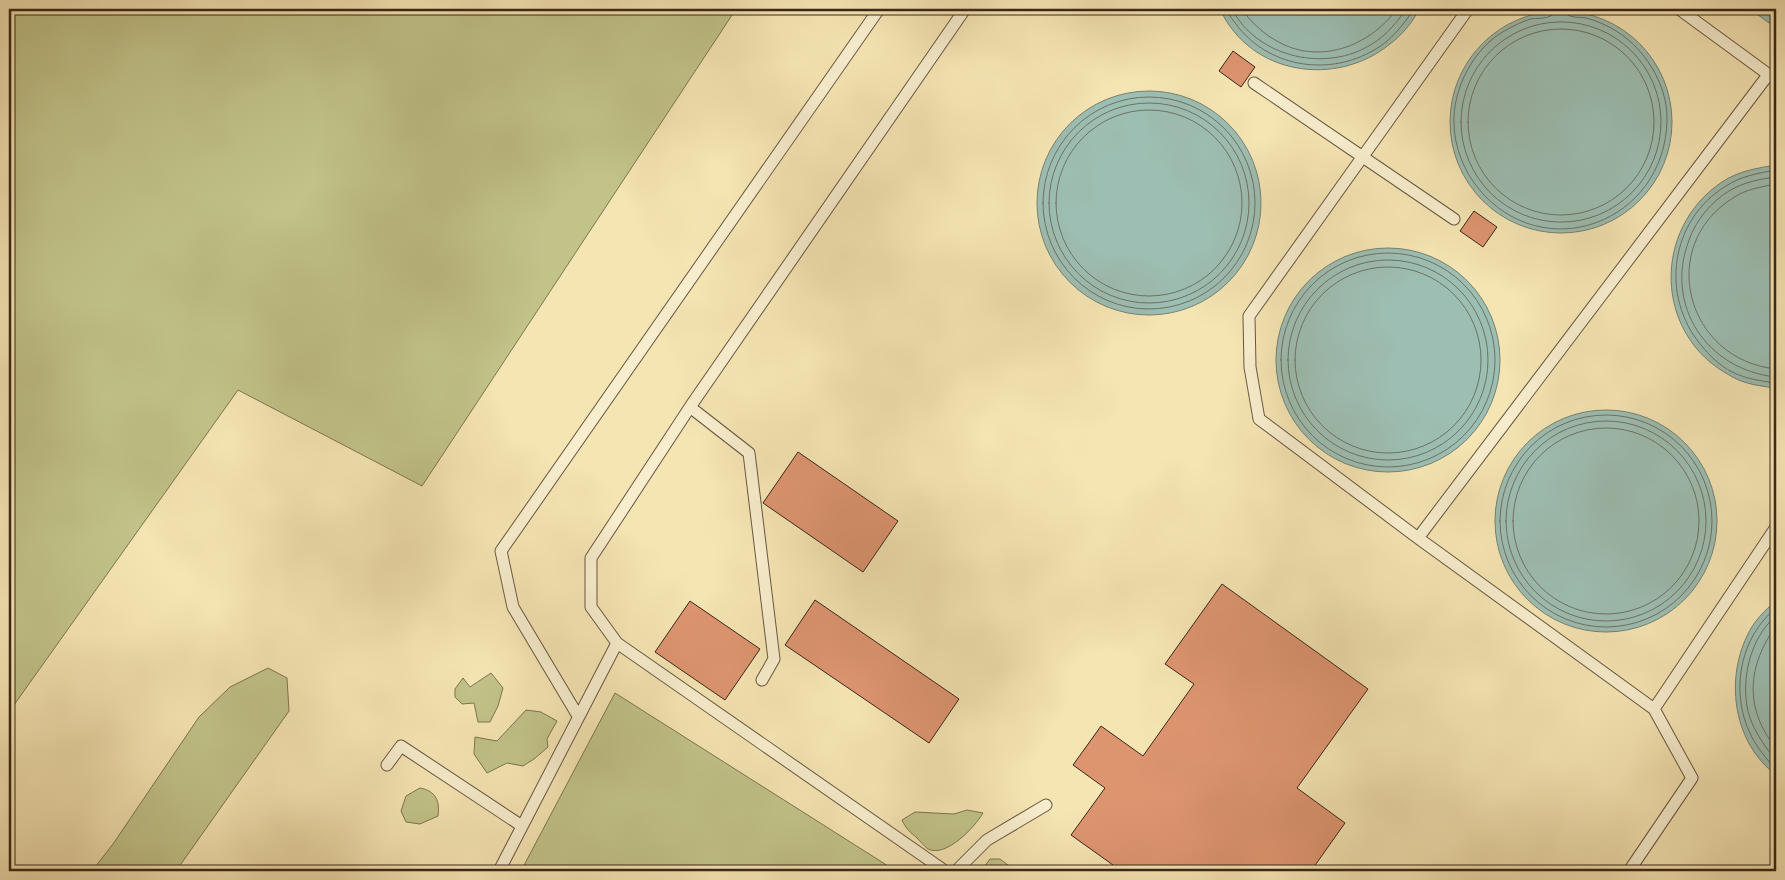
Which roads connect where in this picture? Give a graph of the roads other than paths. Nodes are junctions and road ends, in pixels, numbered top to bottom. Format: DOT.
graph roads {
  1 [pos="879,9"];
  2 [pos="965,9"];
  3 [pos="1468,9"];
  4 [pos="1680,9"];
  5 [pos="1772,77"];
  6 [pos="1254,83"];
  7 [pos="1362,157"];
  8 [pos="1454,219"];
  9 [pos="690,407"];
  10 [pos="1776,527"];
  11 [pos="1418,538"];
  12 [pos="617,643"];
  13 [pos="762,680"];
  14 [pos="1654,709"];
  15 [pos="578,716"];
  16 [pos="387,765"];
  17 [pos="1046,805"];
  18 [pos="522,826"];
  19 [pos="499,871"];
  20 [pos="945,871"];
  21 [pos="956,871"];
  22 [pos="1629,871"];
  1 -- 15 [label="lane"];
  2 -- 9 [label="lane"];
  3 -- 7 [label="lane"];
  4 -- 5 [label="lane"];
  5 -- 11 [label="lane"];
  6 -- 7 [label="lane"];
  7 -- 8 [label="lane"];
  7 -- 11 [label="lane"];
  9 -- 12 [label="lane"];
  9 -- 13 [label="lane"];
  10 -- 14 [label="lane"];
  11 -- 14 [label="lane"];
  12 -- 15 [label="lane"];
  12 -- 20 [label="lane"];
  14 -- 22 [label="lane"];
  15 -- 18 [label="lane"];
  16 -- 18 [label="lane"];
  17 -- 21 [label="lane"];
  18 -- 19 [label="lane"];
}
